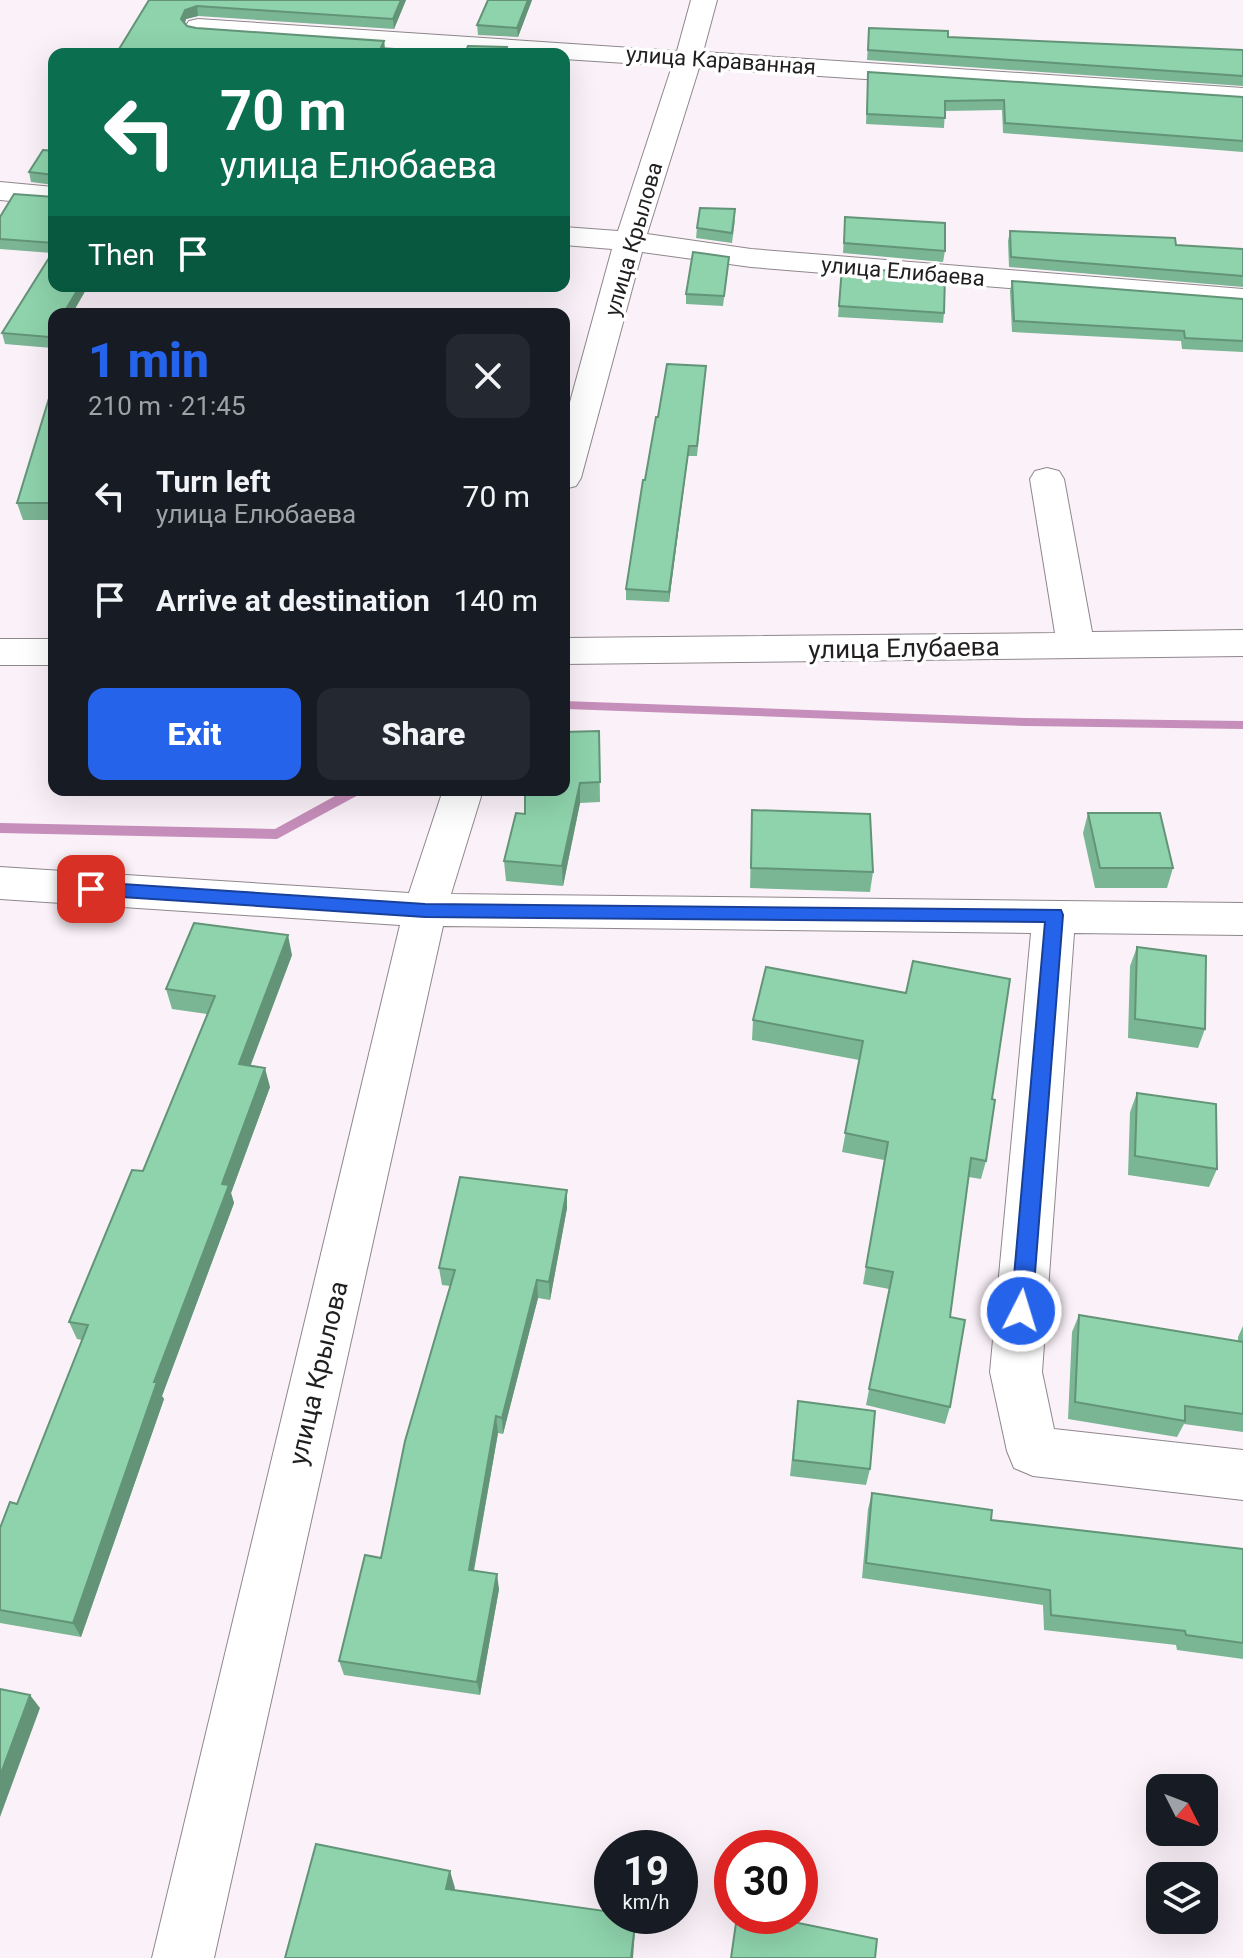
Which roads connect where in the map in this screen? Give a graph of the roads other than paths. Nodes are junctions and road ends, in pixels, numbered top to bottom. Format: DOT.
graph roads {
  1 [pos="213,0"];
  2 [pos="704,0"];
  3 [pos="198,27"];
  4 [pos="186,48"];
  5 [pos="531,48"];
  6 [pos="570,50"];
  7 [pos="690,58"];
  8 [pos="1243,96"];
  9 [pos="0,191"];
  10 [pos="48,195"];
  11 [pos="570,236"];
  12 [pos="630,241"];
  13 [pos="1243,298"];
  14 [pos="570,461"];
  15 [pos="1047,479"];
  16 [pos="48,641"];
  17 [pos="1243,643"];
  18 [pos="1076,646"];
  19 [pos="570,651"];
  20 [pos="0,652"];
  21 [pos="461,796"];
  22 [pos="0,883"];
  23 [pos="425,910"];
  24 [pos="1054,915"];
  25 [pos="1243,919"];
  26 [pos="1243,1475"];
  27 [pos="183,1958"];
  1 -- 3 [label="street"];
  2 -- 7 [label="street, улица Крылова"];
  3 -- 4 [label="street"];
  3 -- 5 [label="street, улица Караванная"];
  6 -- 7 [label="street, улица Караванная"];
  7 -- 8 [label="street, улица Караванная"];
  7 -- 12 [label="street, улица Крылова"];
  9 -- 10 [label="street"];
  11 -- 12 [label="street, улица Елибаева"];
  12 -- 13 [label="street, улица Елибаева"];
  12 -- 14 [label="street, улица Крылова"];
  15 -- 18 [label="street"];
  16 -- 20 [label="street"];
  17 -- 18 [label="street, улица Елубаева"];
  18 -- 19 [label="street, улица Елубаева"];
  21 -- 23 [label="street, улица Крылова"];
  22 -- 23 [label="street"];
  23 -- 24 [label="street"];
  23 -- 27 [label="street, улица Крылова"];
  24 -- 25 [label="street"];
  24 -- 26 [label="street"];
}
